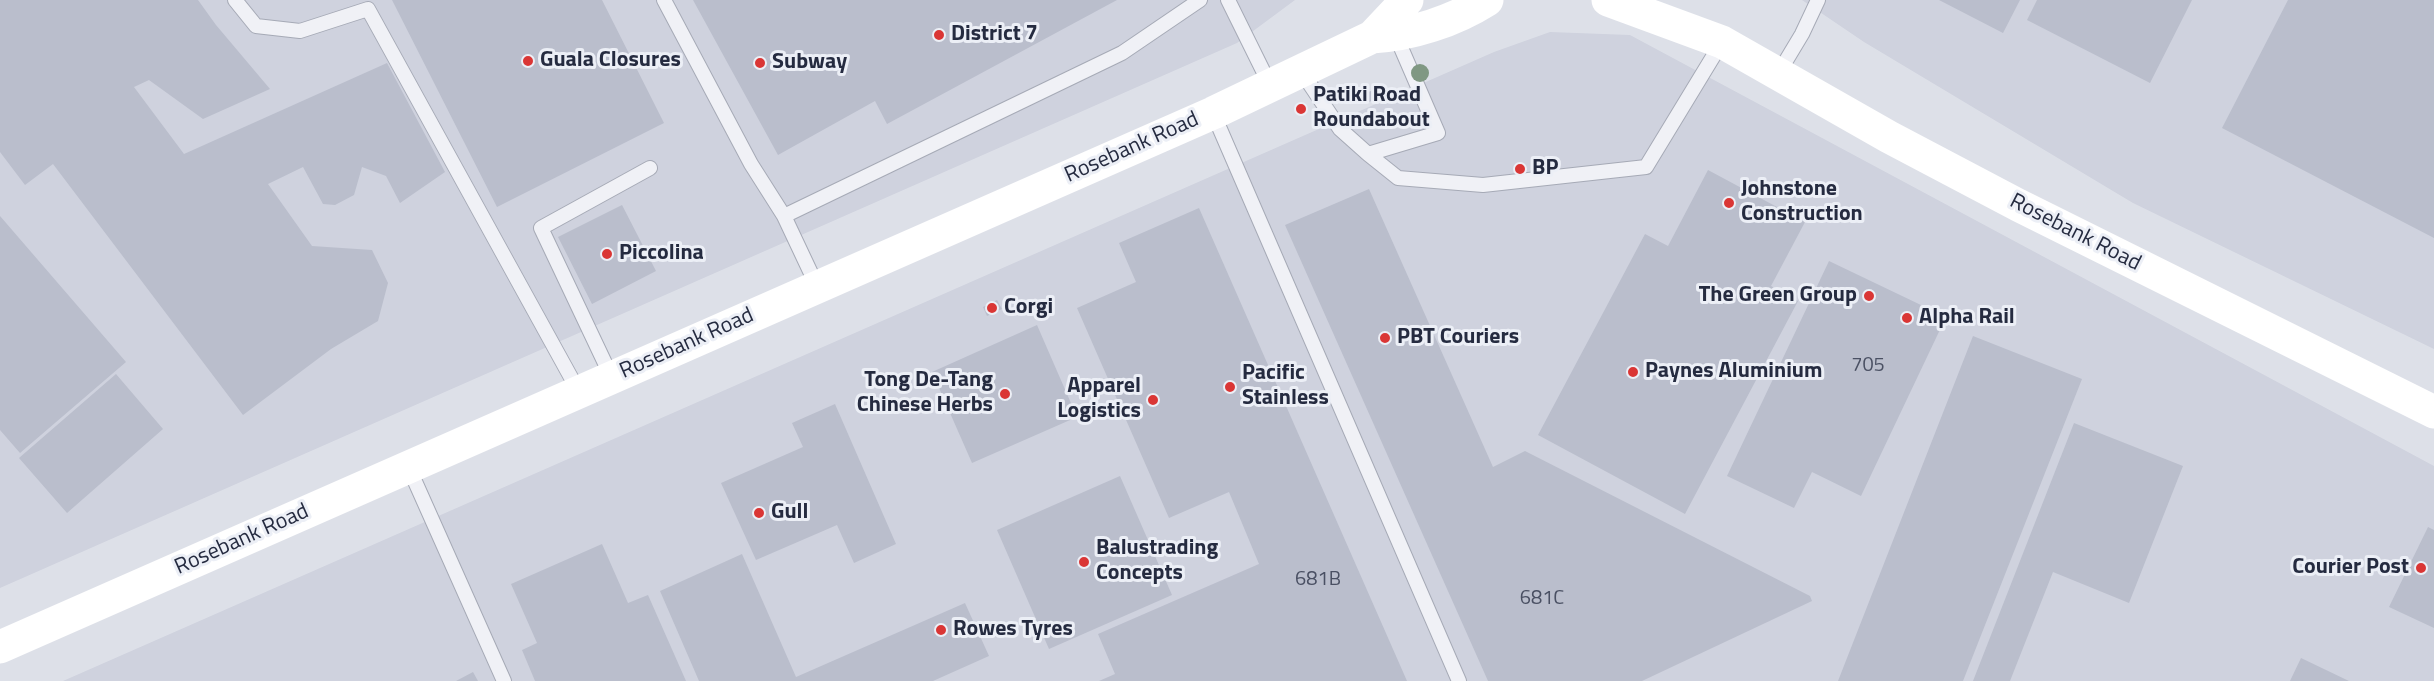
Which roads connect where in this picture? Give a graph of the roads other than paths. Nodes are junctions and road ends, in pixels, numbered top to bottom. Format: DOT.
graph roads {
  1 [pos="235,0"];
  2 [pos="664,0"];
  3 [pos="1200,0"];
  4 [pos="1228,0"];
  5 [pos="1407,0"];
  6 [pos="1487,0"];
  7 [pos="1608,0"];
  8 [pos="1678,0"];
  9 [pos="1818,0"];
  10 [pos="1384,36"];
  11 [pos="1722,42"];
  12 [pos="1301,71"];
  13 [pos="1778,74"];
  14 [pos="1270,85"];
  15 [pos="1213,113"];
  16 [pos="1368,154"];
  17 [pos="650,168"];
  18 [pos="784,216"];
  19 [pos="817,286"];
  20 [pos="612,378"];
  21 [pos="579,392"];
  22 [pos="2434,412"];
  23 [pos="409,468"];
  24 [pos="0,647"];
  25 [pos="504,681"];
  26 [pos="1459,681"];
  1 -- 21 [label="lane"];
  2 -- 18 [label="lane"];
  3 -- 18 [label="lane"];
  4 -- 14 [label="lane"];
  5 -- 10 [label="main road, Rosebank Road"];
  6 -- 10 [label="main road, Rosebank Road"];
  7 -- 11 [label="main road, Rosebank Road"];
  8 -- 11 [label="main road, Rosebank Road"];
  9 -- 13 [label="lane"];
  10 -- 12 [label="main road, Rosebank Road"];
  10 -- 16 [label="lane"];
  11 -- 13 [label="main road, Rosebank Road"];
  11 -- 16 [label="lane"];
  12 -- 14 [label="main road, Rosebank Road"];
  12 -- 16 [label="lane"];
  13 -- 22 [label="main road, Rosebank Road"];
  14 -- 15 [label="main road, Rosebank Road"];
  15 -- 19 [label="main road, Rosebank Road"];
  15 -- 26 [label="lane"];
  17 -- 20 [label="lane"];
  18 -- 19 [label="lane"];
  19 -- 20 [label="main road, Rosebank Road"];
  20 -- 21 [label="main road, Rosebank Road"];
  21 -- 23 [label="main road, Rosebank Road"];
  23 -- 24 [label="main road, Rosebank Road"];
  23 -- 25 [label="lane"];
}
